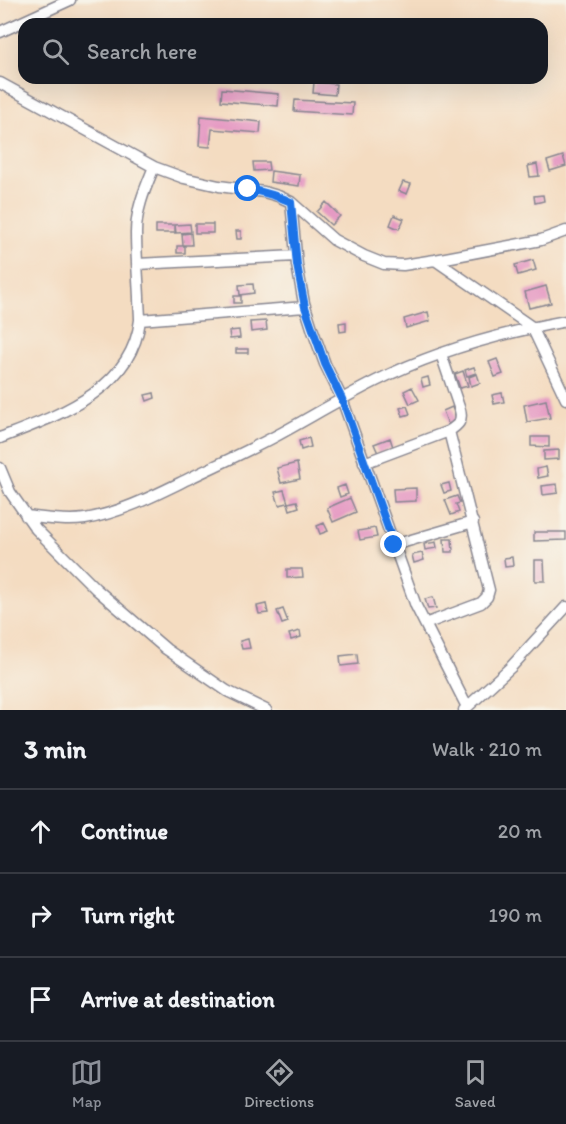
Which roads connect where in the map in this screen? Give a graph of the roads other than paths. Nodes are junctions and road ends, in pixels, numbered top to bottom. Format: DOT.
graph roads {
  1 [pos="70,0"];
  2 [pos="31,18"];
  3 [pos="18,24"];
  4 [pos="0,32"];
  5 [pos="0,83"];
  6 [pos="154,167"];
  7 [pos="291,202"];
  8 [pos="566,231"];
  9 [pos="296,256"];
  10 [pos="435,260"];
  11 [pos="137,264"];
  12 [pos="305,307"];
  13 [pos="140,320"];
  14 [pos="566,321"];
  15 [pos="532,327"];
  16 [pos="441,354"];
  17 [pos="342,399"];
  18 [pos="566,399"];
  19 [pos="449,431"];
  20 [pos="0,438"];
  21 [pos="364,463"];
  22 [pos="0,468"];
  23 [pos="26,516"];
  24 [pos="473,522"];
  25 [pos="394,545"];
  26 [pos="566,607"];
  27 [pos="425,624"];
  28 [pos="466,708"];
  29 [pos="267,710"];
  1 -- 2 [label="street"];
  3 -- 4 [label="street"];
  5 -- 6 [label="street"];
  6 -- 7 [label="street"];
  6 -- 11 [label="street"];
  7 -- 9 [label="street"];
  7 -- 10 [label="street"];
  8 -- 10 [label="street"];
  9 -- 11 [label="street"];
  9 -- 12 [label="street"];
  10 -- 15 [label="street"];
  11 -- 13 [label="street"];
  12 -- 13 [label="street"];
  12 -- 17 [label="street"];
  13 -- 20 [label="street"];
  14 -- 15 [label="street"];
  15 -- 16 [label="street"];
  15 -- 18 [label="street"];
  16 -- 17 [label="street"];
  16 -- 19 [label="street"];
  17 -- 21 [label="street"];
  17 -- 23 [label="street"];
  19 -- 21 [label="street"];
  19 -- 24 [label="street"];
  21 -- 25 [label="street"];
  22 -- 23 [label="street"];
  23 -- 29 [label="street"];
  24 -- 25 [label="street"];
  24 -- 27 [label="street"];
  25 -- 27 [label="street"];
  26 -- 28 [label="street"];
  27 -- 28 [label="street"];
}
